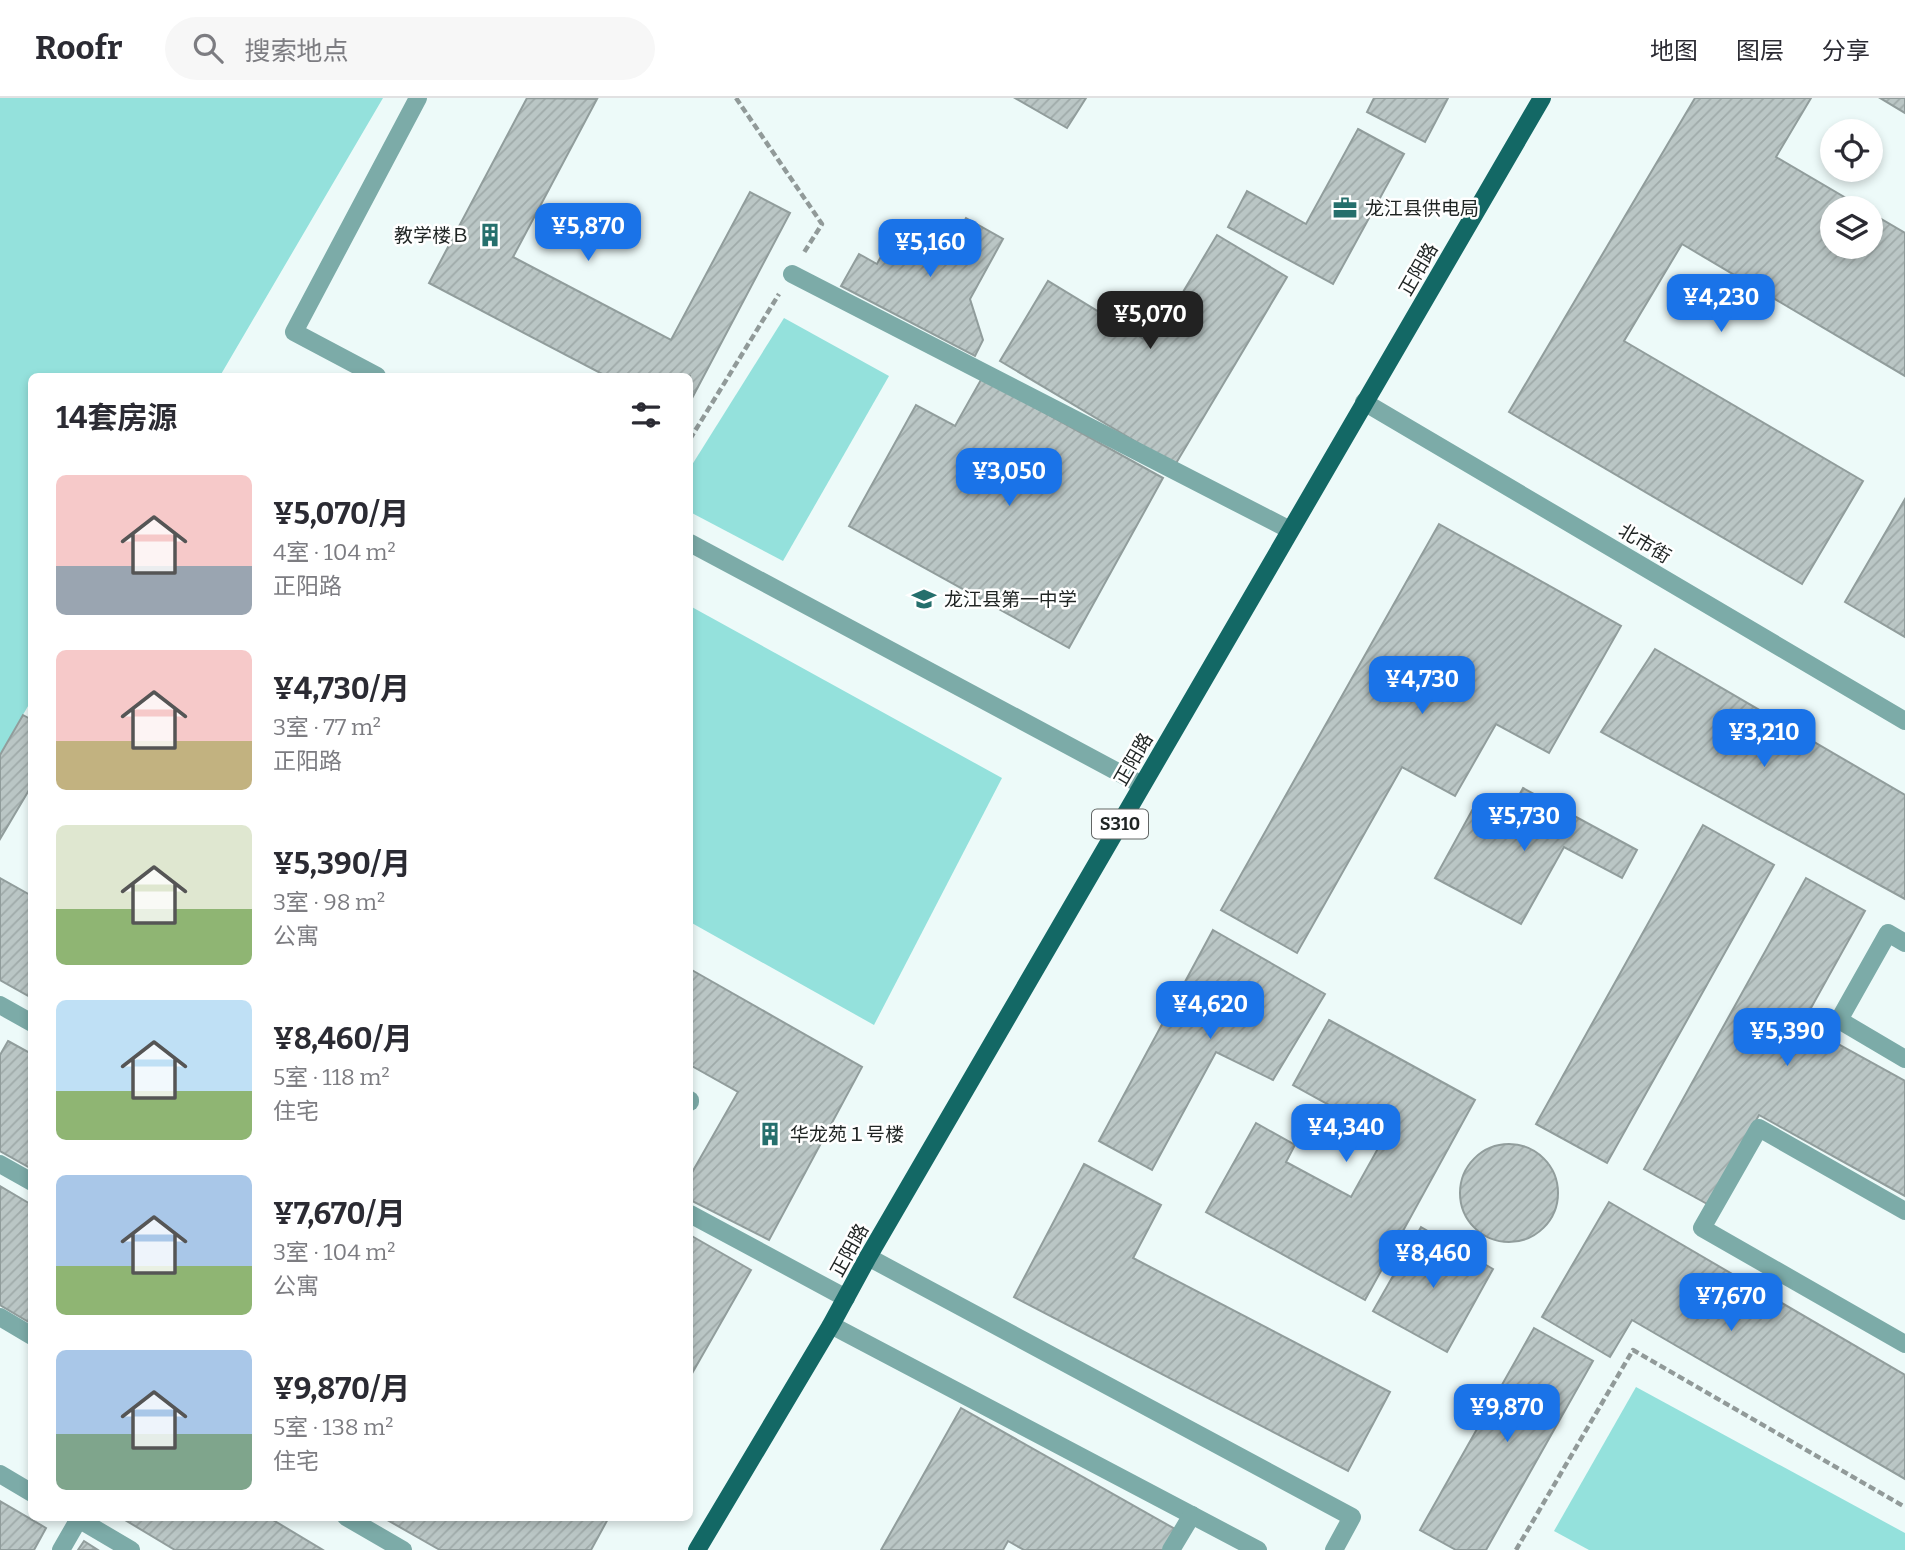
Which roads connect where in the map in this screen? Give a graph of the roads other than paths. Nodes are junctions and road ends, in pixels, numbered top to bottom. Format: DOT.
graph roads {
  1 [pos="418,98"];
  2 [pos="1542,98"];
  3 [pos="792,274"];
  4 [pos="371,373"];
  5 [pos="1364,402"];
  6 [pos="1290,530"];
  7 [pos="693,545"];
  8 [pos="1905,721"];
  9 [pos="1143,785"];
  10 [pos="1905,943"];
  11 [pos="0,1005"];
  12 [pos="28,1021"];
  13 [pos="1905,1059"];
  14 [pos="0,1164"];
  15 [pos="28,1180"];
  16 [pos="1905,1211"];
  17 [pos="693,1215"];
  18 [pos="868,1257"];
  19 [pos="846,1298"];
  20 [pos="0,1317"];
  21 [pos="831,1325"];
  22 [pos="28,1334"];
  23 [pos="1905,1344"];
  24 [pos="0,1475"];
  25 [pos="28,1491"];
  26 [pos="1192,1515"];
  27 [pos="76,1521"];
  28 [pos="83,1521"];
  29 [pos="353,1521"];
  30 [pos="61,1550"];
  31 [pos="131,1550"];
  32 [pos="403,1550"];
  33 [pos="696,1550"];
  34 [pos="1171,1550"];
  35 [pos="1258,1550"];
  36 [pos="1334,1550"];
  1 -- 4 [label="street"];
  2 -- 5 [label="main road, 正阳路 / S310"];
  3 -- 6 [label="street"];
  5 -- 6 [label="main road, 正阳路 / S310"];
  5 -- 8 [label="street, 北市街"];
  6 -- 9 [label="main road, 正阳路 / S310"];
  7 -- 9 [label="street"];
  9 -- 18 [label="main road, 正阳路 / S310"];
  10 -- 13 [label="street"];
  11 -- 12 [label="street"];
  14 -- 15 [label="street"];
  16 -- 23 [label="street"];
  17 -- 19 [label="street"];
  18 -- 19 [label="main road, 正阳路 / S310"];
  18 -- 36 [label="street"];
  19 -- 21 [label="main road, 正阳路 / S310"];
  20 -- 22 [label="street"];
  21 -- 26 [label="street"];
  21 -- 33 [label="main road, 正阳路 / S310"];
  24 -- 25 [label="street"];
  26 -- 34 [label="street"];
  26 -- 35 [label="street"];
  27 -- 30 [label="street"];
  28 -- 31 [label="street"];
  29 -- 32 [label="street"];
}
